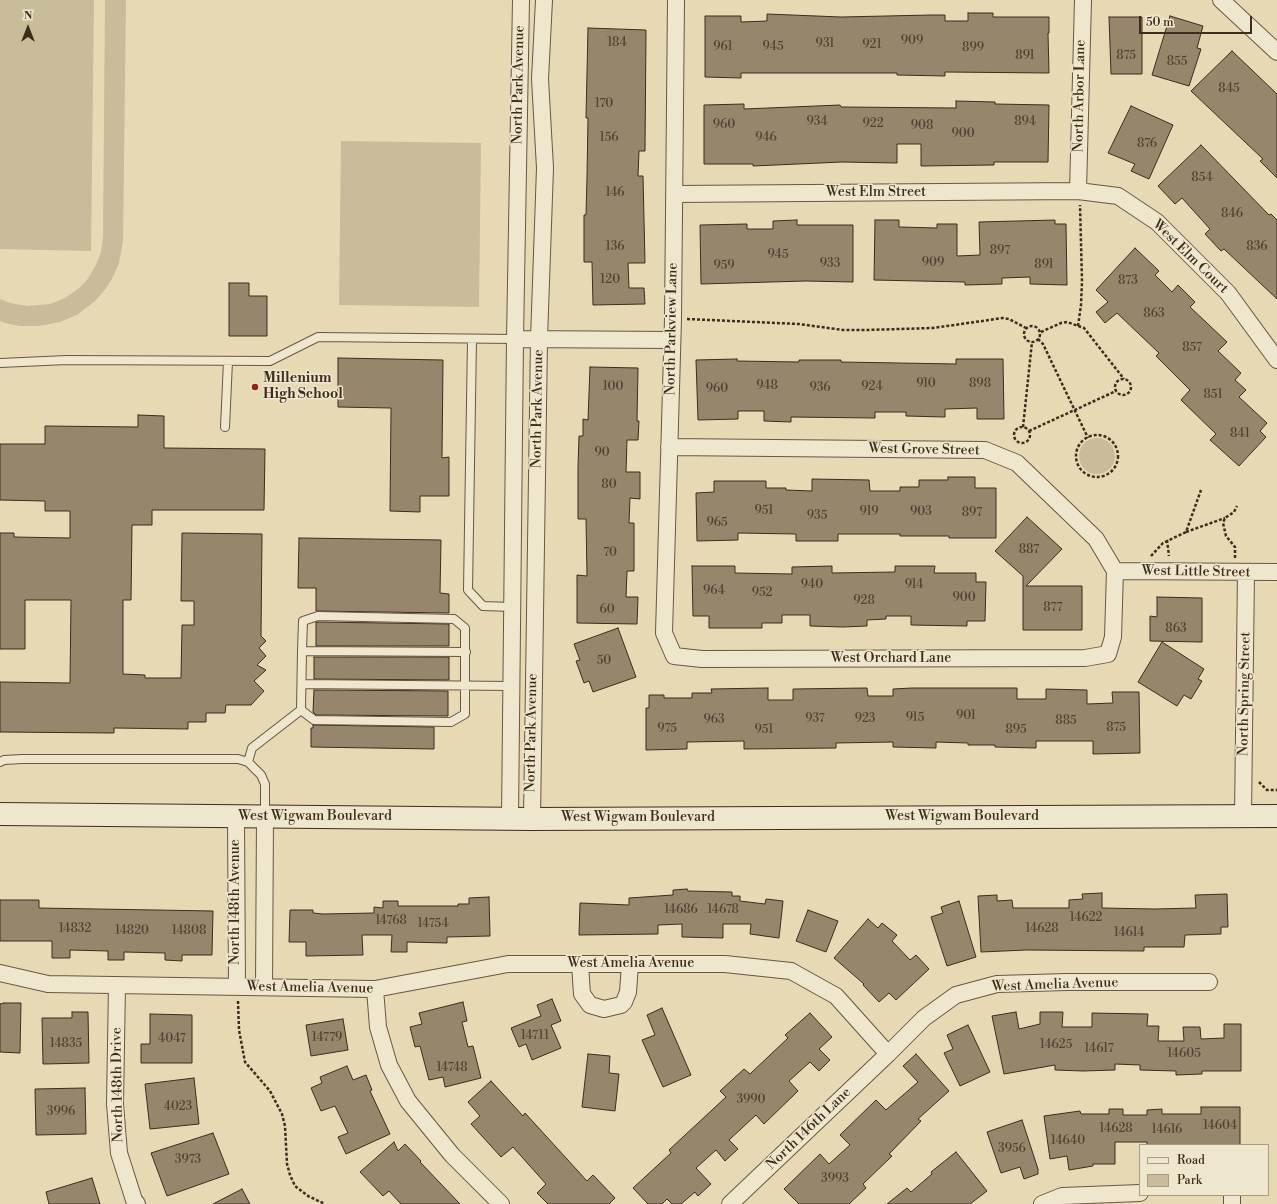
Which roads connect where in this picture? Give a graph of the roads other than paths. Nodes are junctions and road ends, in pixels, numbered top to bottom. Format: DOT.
graph roads {
  1 [pos="521,0"];
  2 [pos="544,0"];
  3 [pos="676,0"];
  4 [pos="1083,0"];
  5 [pos="1222,0"];
  6 [pos="1277,52"];
  7 [pos="1078,191"];
  8 [pos="674,194"];
  9 [pos="472,339"];
  10 [pos="515,339"];
  11 [pos="539,339"];
  12 [pos="672,340"];
  13 [pos="1277,360"];
  14 [pos="228,361"];
  15 [pos="0,362"];
  16 [pos="225,428"];
  17 [pos="669,447"];
  18 [pos="1239,567"];
  19 [pos="1115,571"];
  20 [pos="1277,572"];
  21 [pos="512,607"];
  22 [pos="302,651"];
  23 [pos="466,652"];
  24 [pos="674,656"];
  25 [pos="302,684"];
  26 [pos="466,685"];
  27 [pos="512,686"];
  28 [pos="301,710"];
  29 [pos="0,762"];
  30 [pos="248,762"];
  31 [pos="0,814"];
  32 [pos="1243,816"];
  33 [pos="1277,816"];
  34 [pos="236,817"];
  35 [pos="265,817"];
  36 [pos="510,818"];
  37 [pos="532,818"];
  38 [pos="580,964"];
  39 [pos="630,964"];
  40 [pos="0,973"];
  41 [pos="1209,982"];
  42 [pos="117,986"];
  43 [pos="237,987"];
  44 [pos="264,987"];
  45 [pos="375,989"];
  46 [pos="888,1054"];
  47 [pos="1139,1193"];
  48 [pos="137,1204"];
  49 [pos="501,1204"];
  50 [pos="730,1204"];
  51 [pos="1042,1204"];
  1 -- 10 [label="street, North Park Avenue"];
  2 -- 11 [label="street, North Park Avenue"];
  3 -- 8 [label="street, North Parkview Lane"];
  4 -- 7 [label="street, North Arbor Lane"];
  5 -- 6 [label="street"];
  7 -- 8 [label="street, West Elm Street"];
  7 -- 13 [label="street, West Elm Court"];
  8 -- 12 [label="street, North Parkview Lane"];
  9 -- 10 [label="lane"];
  9 -- 14 [label="lane"];
  9 -- 21 [label="lane"];
  10 -- 11 [label="street"];
  10 -- 21 [label="street, North Park Avenue"];
  11 -- 12 [label="street"];
  11 -- 37 [label="street, North Park Avenue"];
  12 -- 17 [label="street, North Parkview Lane"];
  14 -- 15 [label="lane"];
  14 -- 16 [label="lane"];
  17 -- 19 [label="street, West Grove Street"];
  17 -- 24 [label="street, North Parkview Lane"];
  18 -- 19 [label="street, West Little Street"];
  18 -- 20 [label="street, West Little Street"];
  18 -- 32 [label="street, North Spring Street"];
  19 -- 24 [label="street, West Orchard Lane"];
  21 -- 27 [label="street, North Park Avenue"];
  22 -- 23 [label="lane"];
  22 -- 23 [label="lane"];
  22 -- 25 [label="lane"];
  23 -- 26 [label="lane"];
  25 -- 26 [label="lane"];
  25 -- 28 [label="lane"];
  26 -- 27 [label="lane"];
  26 -- 28 [label="lane"];
  27 -- 36 [label="street, North Park Avenue"];
  28 -- 30 [label="lane"];
  29 -- 30 [label="lane"];
  30 -- 35 [label="lane"];
  31 -- 34 [label="street, West Wigwam Boulevard"];
  32 -- 33 [label="street, West Wigwam Boulevard"];
  32 -- 37 [label="street, West Wigwam Boulevard"];
  34 -- 35 [label="street, West Wigwam Boulevard"];
  34 -- 43 [label="street, North 148th Avenue"];
  35 -- 36 [label="street, West Wigwam Boulevard"];
  35 -- 44 [label="street, North 148th Avenue"];
  36 -- 37 [label="street, West Wigwam Boulevard"];
  38 -- 39 [label="street, West Amelia Avenue"];
  38 -- 39 [label="street"];
  38 -- 45 [label="street, West Amelia Avenue"];
  39 -- 46 [label="street, West Amelia Avenue"];
  40 -- 42 [label="street, West Amelia Avenue"];
  41 -- 46 [label="street, West Amelia Avenue"];
  42 -- 43 [label="street, West Amelia Avenue"];
  42 -- 48 [label="street, North 148th Drive"];
  43 -- 44 [label="street, West Amelia Avenue"];
  44 -- 45 [label="street, West Amelia Avenue"];
  45 -- 49 [label="street"];
  46 -- 50 [label="street, North 146th Lane"];
  47 -- 51 [label="street"];
}
